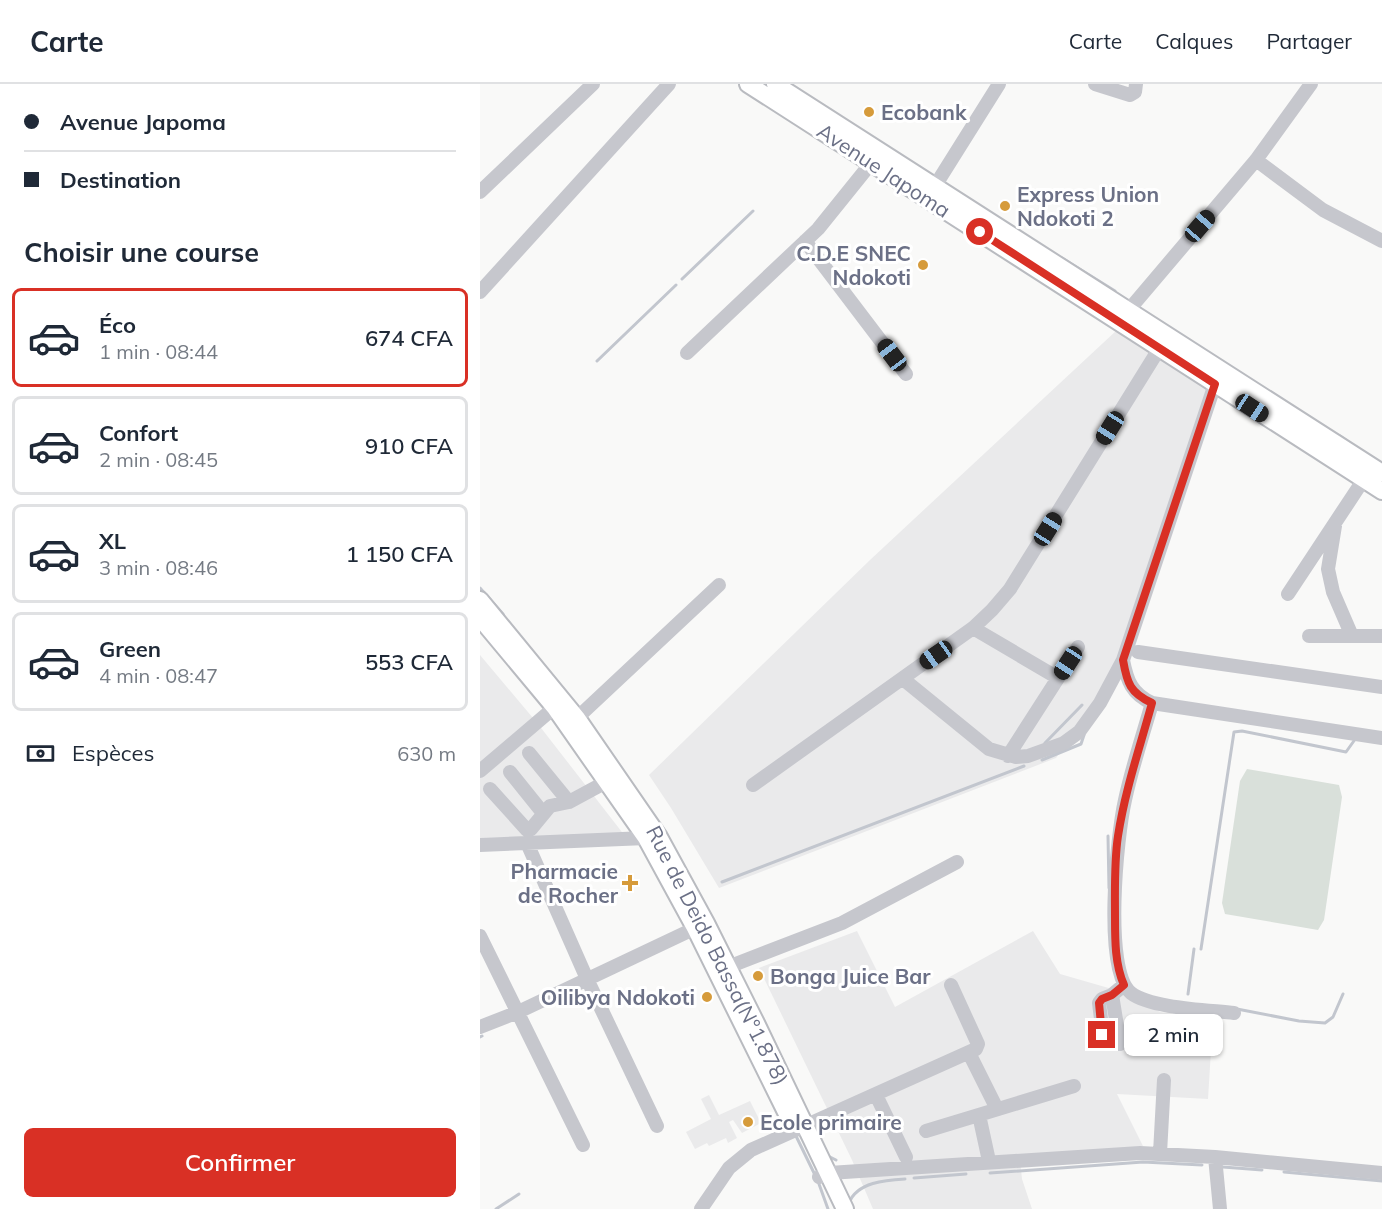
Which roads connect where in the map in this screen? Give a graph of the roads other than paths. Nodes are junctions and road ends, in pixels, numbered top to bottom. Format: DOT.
graph roads {
  1 [pos="593,84"];
  2 [pos="669,84"];
  3 [pos="748,84"];
  4 [pos="776,84"];
  5 [pos="999,84"];
  6 [pos="1095,84"];
  7 [pos="1136,84"];
  8 [pos="1311,84"];
  9 [pos="1256,160"];
  10 [pos="872,162"];
  11 [pos="935,186"];
  12 [pos="481,188"];
  13 [pos="805,241"];
  14 [pos="1382,241"];
  15 [pos="480,292"];
  16 [pos="1124,315"];
  17 [pos="1164,341"];
  18 [pos="687,353"];
  19 [pos="906,374"];
  20 [pos="1219,377"];
  21 [pos="1382,473"];
  22 [pos="1364,479"];
  23 [pos="1382,491"];
  24 [pos="1336,521"];
  25 [pos="719,585"];
  26 [pos="1288,594"];
  27 [pos="480,600"];
  28 [pos="480,618"];
  29 [pos="973,628"];
  30 [pos="1309,636"];
  31 [pos="1352,636"];
  32 [pos="1382,636"];
  33 [pos="1078,647"];
  34 [pos="1138,652"];
  35 [pos="1123,660"];
  36 [pos="1058,678"];
  37 [pos="903,679"];
  38 [pos="1382,687"];
  39 [pos="1152,703"];
  40 [pos="559,704"];
  41 [pos="578,718"];
  42 [pos="1382,738"];
  43 [pos="529,753"];
  44 [pos="1008,756"];
  45 [pos="480,771"];
  46 [pos="510,772"];
  47 [pos="606,782"];
  48 [pos="753,785"];
  49 [pos="490,789"];
  50 [pos="568,802"];
  51 [pos="543,813"];
  52 [pos="646,838"];
  53 [pos="527,843"];
  54 [pos="480,845"];
  55 [pos="957,862"];
  56 [pos="700,926"];
  57 [pos="480,936"];
  58 [pos="728,967"];
  59 [pos="587,979"];
  60 [pos="1124,985"];
  61 [pos="951,986"];
  62 [pos="1112,995"];
  63 [pos="518,1012"];
  64 [pos="1234,1013"];
  65 [pos="480,1027"];
  66 [pos="969,1053"];
  67 [pos="1164,1080"];
  68 [pos="1074,1086"];
  69 [pos="876,1095"];
  70 [pos="997,1109"];
  71 [pos="979,1115"];
  72 [pos="657,1126"];
  73 [pos="800,1129"];
  74 [pos="926,1131"];
  75 [pos="583,1145"];
  76 [pos="1160,1153"];
  77 [pos="906,1157"];
  78 [pos="1215,1157"];
  79 [pos="989,1161"];
  80 [pos="1382,1173"];
  81 [pos="824,1175"];
  82 [pos="701,1209"];
  83 [pos="834,1209"];
  84 [pos="845,1209"];
  85 [pos="1220,1209"];
  1 -- 12 [label="street"];
  2 -- 15 [label="street"];
  3 -- 10 [label="main road, Avenue Japoma"];
  4 -- 11 [label="main road, Avenue Japoma"];
  5 -- 11 [label="street"];
  6 -- 7 [label="street"];
  8 -- 9 [label="street"];
  9 -- 14 [label="street"];
  9 -- 16 [label="street"];
  10 -- 13 [label="street"];
  10 -- 16 [label="main road, Avenue Japoma"];
  11 -- 16 [label="main road, Avenue Japoma"];
  13 -- 18 [label="street"];
  13 -- 19 [label="street"];
  16 -- 17 [label="main road, Avenue Japoma"];
  17 -- 20 [label="main road, Avenue Japoma"];
  17 -- 29 [label="street"];
  20 -- 21 [label="main road, Avenue Japoma"];
  20 -- 22 [label="main road, Avenue Japoma"];
  20 -- 35 [label="street"];
  22 -- 23 [label="main road, Avenue Japoma"];
  22 -- 24 [label="street"];
  24 -- 26 [label="street"];
  24 -- 31 [label="street"];
  25 -- 41 [label="street"];
  27 -- 40 [label="main road, Rue de Deido Bassa(N°1.878)"];
  28 -- 40 [label="main road"];
  29 -- 36 [label="street"];
  29 -- 37 [label="street"];
  30 -- 31 [label="street"];
  31 -- 32 [label="street"];
  33 -- 36 [label="street"];
  34 -- 38 [label="street"];
  35 -- 39 [label="street"];
  35 -- 44 [label="street"];
  36 -- 44 [label="street"];
  37 -- 44 [label="street"];
  37 -- 48 [label="street"];
  39 -- 42 [label="street"];
  39 -- 60 [label="street"];
  40 -- 41 [label="main road, Rue de Deido Bassa(N°1.878)"];
  40 -- 45 [label="street"];
  40 -- 47 [label="main road"];
  41 -- 56 [label="main road, Rue de Deido Bassa(N°1.878)"];
  43 -- 50 [label="street"];
  46 -- 51 [label="street"];
  47 -- 50 [label="street"];
  47 -- 52 [label="main road"];
  49 -- 51 [label="street"];
  50 -- 51 [label="street"];
  52 -- 53 [label="street"];
  52 -- 56 [label="main road"];
  53 -- 54 [label="street"];
  53 -- 59 [label="street"];
  55 -- 58 [label="street"];
  56 -- 58 [label="main road, Rue de Deido Bassa(N°1.878)"];
  56 -- 59 [label="street"];
  56 -- 73 [label="main road"];
  57 -- 63 [label="street"];
  58 -- 73 [label="main road, Rue de Deido Bassa(N°1.878)"];
  59 -- 63 [label="street"];
  59 -- 72 [label="street"];
  60 -- 62 [label="street"];
  60 -- 64 [label="street"];
  61 -- 66 [label="street"];
  63 -- 65 [label="street"];
  63 -- 75 [label="street"];
  66 -- 69 [label="street"];
  66 -- 70 [label="street"];
  67 -- 76 [label="street"];
  68 -- 70 [label="street"];
  69 -- 73 [label="street"];
  69 -- 77 [label="street"];
  70 -- 71 [label="street"];
  71 -- 74 [label="street"];
  71 -- 79 [label="street"];
  73 -- 81 [label="main road, Rue de Deido Bassa(N°1.878)"];
  73 -- 82 [label="street"];
  76 -- 78 [label="street"];
  76 -- 79 [label="street"];
  78 -- 80 [label="street"];
  78 -- 85 [label="street"];
  79 -- 81 [label="street"];
  81 -- 83 [label="main road"];
  81 -- 84 [label="main road, Rue de Deido Bassa(N°1.878)"];
}
